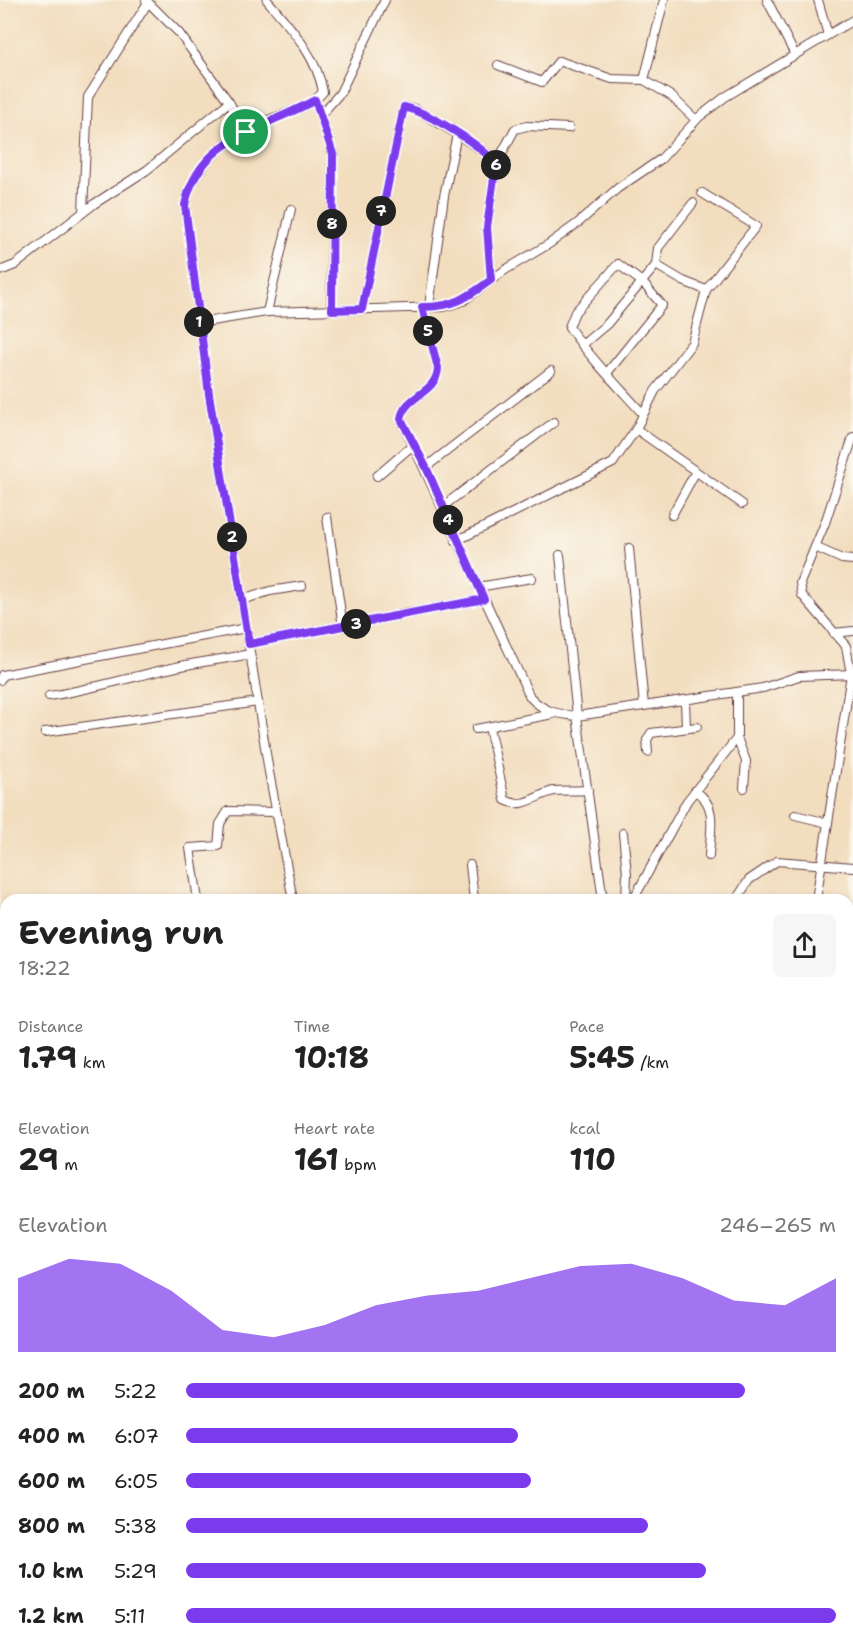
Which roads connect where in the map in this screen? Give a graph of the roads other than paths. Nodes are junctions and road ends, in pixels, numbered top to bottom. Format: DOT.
graph roads {
  1 [pos="267,0"];
  2 [pos="385,0"];
  3 [pos="664,0"];
  4 [pos="767,0"];
  5 [pos="818,0"];
  6 [pos="146,2"];
  7 [pos="853,20"];
  8 [pos="828,34"];
  9 [pos="795,55"];
  10 [pos="498,65"];
  11 [pos="644,80"];
  12 [pos="315,100"];
  13 [pos="230,102"];
  14 [pos="320,116"];
  15 [pos="696,120"];
  16 [pos="569,128"];
  17 [pos="246,132"];
  18 [pos="457,134"];
  19 [pos="496,164"];
  20 [pos="702,193"];
  21 [pos="693,203"];
  22 [pos="291,209"];
  23 [pos="83,212"];
  24 [pos="656,265"];
  25 [pos="0,271"];
  26 [pos="491,280"];
  27 [pos="642,282"];
  28 [pos="706,290"];
  29 [pos="425,307"];
  30 [pos="362,309"];
  31 [pos="332,310"];
  32 [pos="267,312"];
  33 [pos="199,323"];
  34 [pos="582,345"];
  35 [pos="551,371"];
  36 [pos="606,373"];
  37 [pos="643,414"];
  38 [pos="554,422"];
  39 [pos="636,429"];
  40 [pos="853,437"];
  41 [pos="413,445"];
  42 [pos="426,467"];
  43 [pos="695,473"];
  44 [pos="377,476"];
  45 [pos="742,504"];
  46 [pos="442,507"];
  47 [pos="672,515"];
  48 [pos="327,517"];
  49 [pos="456,541"];
  50 [pos="815,547"];
  51 [pos="630,548"];
  52 [pos="560,555"];
  53 [pos="853,560"];
  54 [pos="532,578"];
  55 [pos="302,586"];
  56 [pos="478,587"];
  57 [pos="484,599"];
  58 [pos="242,600"];
  59 [pos="343,627"];
  60 [pos="246,628"];
  61 [pos="853,631"];
  62 [pos="834,633"];
  63 [pos="249,644"];
  64 [pos="250,654"];
  65 [pos="852,674"];
  66 [pos="0,680"];
  67 [pos="737,692"];
  68 [pos="50,696"];
  69 [pos="685,699"];
  70 [pos="258,702"];
  71 [pos="644,706"];
  72 [pos="554,714"];
  73 [pos="577,716"];
  74 [pos="489,727"];
  75 [pos="697,727"];
  76 [pos="686,728"];
  77 [pos="476,729"];
  78 [pos="45,732"];
  79 [pos="737,738"];
  80 [pos="648,752"];
  81 [pos="744,788"];
  82 [pos="588,790"];
  83 [pos="695,791"];
  84 [pos="276,812"];
  85 [pos="795,814"];
  86 [pos="828,823"];
  87 [pos="623,832"];
  88 [pos="709,856"];
  89 [pos="822,863"];
  90 [pos="470,865"];
  91 [pos="853,867"];
  92 [pos="197,894"];
  93 [pos="292,894"];
  94 [pos="473,894"];
  95 [pos="602,894"];
  96 [pos="626,894"];
  97 [pos="636,894"];
  98 [pos="740,894"];
  99 [pos="817,894"];
  1 -- 12 [label="street"];
  2 -- 14 [label="street"];
  3 -- 11 [label="street"];
  4 -- 9 [label="street"];
  5 -- 8 [label="street"];
  6 -- 13 [label="street"];
  6 -- 23 [label="street"];
  7 -- 8 [label="street"];
  8 -- 9 [label="street"];
  9 -- 15 [label="street"];
  10 -- 11 [label="street"];
  11 -- 15 [label="street"];
  12 -- 14 [label="street"];
  12 -- 17 [label="street"];
  13 -- 17 [label="street"];
  13 -- 23 [label="street"];
  14 -- 31 [label="street"];
  15 -- 26 [label="street"];
  16 -- 19 [label="street"];
  17 -- 33 [label="street"];
  18 -- 19 [label="street"];
  18 -- 29 [label="street"];
  18 -- 30 [label="street"];
  19 -- 26 [label="street"];
  20 -- 28 [label="street"];
  21 -- 24 [label="street"];
  22 -- 32 [label="street"];
  23 -- 25 [label="street"];
  24 -- 27 [label="street"];
  24 -- 28 [label="street"];
  26 -- 29 [label="street"];
  27 -- 34 [label="street"];
  27 -- 34 [label="street"];
  27 -- 36 [label="street"];
  28 -- 37 [label="street"];
  29 -- 30 [label="street"];
  29 -- 41 [label="street"];
  30 -- 31 [label="street"];
  31 -- 32 [label="street"];
  32 -- 33 [label="street"];
  33 -- 58 [label="street"];
  34 -- 36 [label="street"];
  35 -- 42 [label="street"];
  36 -- 37 [label="street"];
  37 -- 39 [label="street"];
  38 -- 46 [label="street"];
  39 -- 43 [label="street"];
  39 -- 49 [label="street"];
  40 -- 50 [label="street"];
  41 -- 42 [label="street"];
  41 -- 44 [label="street"];
  42 -- 46 [label="street"];
  43 -- 45 [label="street"];
  43 -- 47 [label="street"];
  46 -- 49 [label="street"];
  48 -- 59 [label="street"];
  49 -- 56 [label="street"];
  50 -- 53 [label="street"];
  50 -- 62 [label="street"];
  51 -- 71 [label="street"];
  52 -- 73 [label="street"];
  54 -- 56 [label="street"];
  55 -- 58 [label="street"];
  56 -- 57 [label="street"];
  57 -- 59 [label="street"];
  57 -- 72 [label="street"];
  58 -- 60 [label="street"];
  59 -- 63 [label="street"];
  60 -- 63 [label="street"];
  60 -- 66 [label="street"];
  61 -- 62 [label="street"];
  62 -- 65 [label="street"];
  63 -- 64 [label="street"];
  64 -- 68 [label="street"];
  64 -- 70 [label="street"];
  65 -- 67 [label="street"];
  65 -- 86 [label="street"];
  67 -- 69 [label="street"];
  67 -- 79 [label="street"];
  69 -- 71 [label="street"];
  69 -- 76 [label="street"];
  70 -- 78 [label="street"];
  70 -- 84 [label="street"];
  71 -- 73 [label="street"];
  72 -- 73 [label="street"];
  72 -- 74 [label="street"];
  73 -- 82 [label="street"];
  74 -- 77 [label="street"];
  74 -- 82 [label="street"];
  75 -- 76 [label="street"];
  76 -- 80 [label="street"];
  79 -- 81 [label="street"];
  79 -- 83 [label="street"];
  82 -- 95 [label="street"];
  83 -- 88 [label="street"];
  83 -- 97 [label="street"];
  84 -- 92 [label="street"];
  84 -- 93 [label="street"];
  85 -- 86 [label="street"];
  86 -- 89 [label="street"];
  87 -- 96 [label="street"];
  89 -- 91 [label="street"];
  89 -- 98 [label="street"];
  89 -- 99 [label="street"];
  90 -- 94 [label="street"];
}
